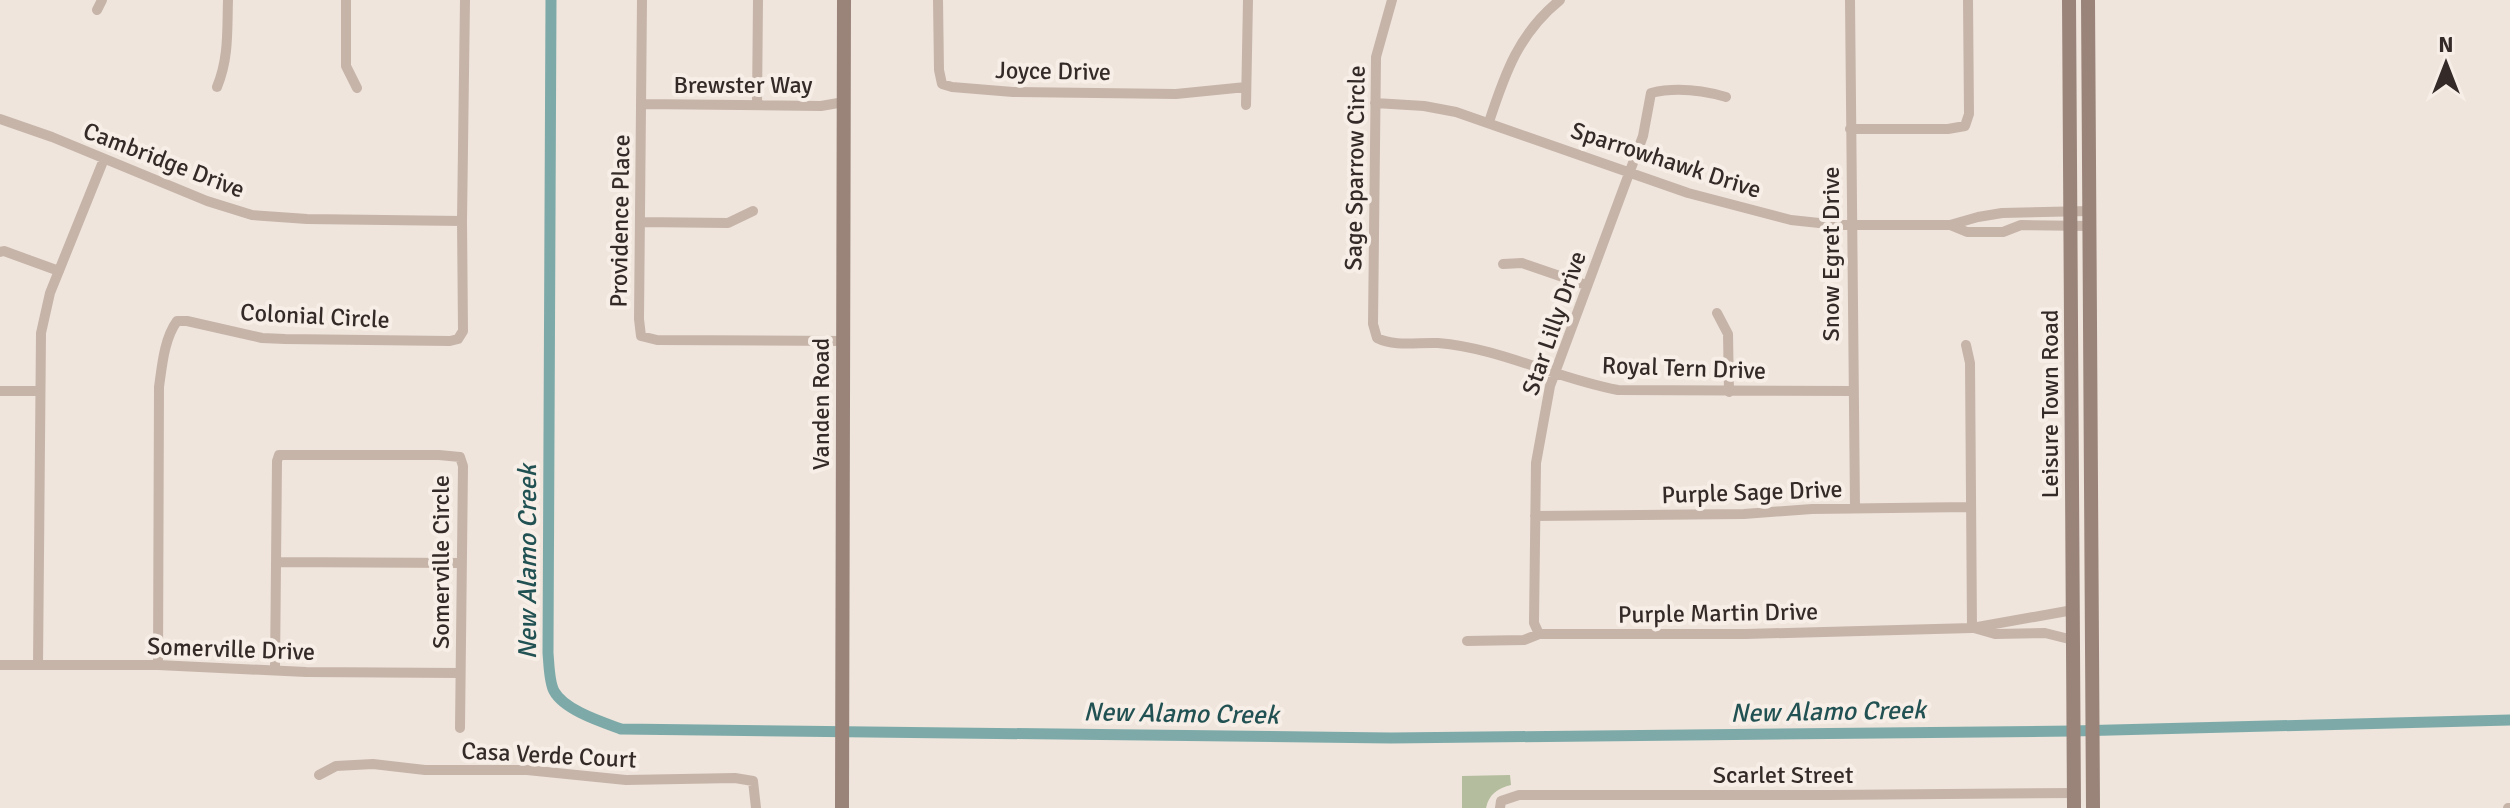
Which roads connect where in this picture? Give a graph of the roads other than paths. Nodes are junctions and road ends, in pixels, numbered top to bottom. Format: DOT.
graph roads {
  1 [pos="228,0"];
  2 [pos="346,0"];
  3 [pos="465,0"];
  4 [pos="642,0"];
  5 [pos="758,0"];
  6 [pos="844,0"];
  7 [pos="938,0"];
  8 [pos="1248,0"];
  9 [pos="1392,0"];
  10 [pos="1560,0"];
  11 [pos="1850,0"];
  12 [pos="1968,0"];
  13 [pos="2069,0"];
  14 [pos="2088,0"];
  15 [pos="217,87"];
  16 [pos="1246,87"];
  17 [pos="357,88"];
  18 [pos="1726,97"];
  19 [pos="844,102"];
  20 [pos="1375,103"];
  21 [pos="641,104"];
  22 [pos="757,105"];
  23 [pos="1246,105"];
  24 [pos="0,119"];
  25 [pos="1489,122"];
  26 [pos="1850,129"];
  27 [pos="104,159"];
  28 [pos="1629,172"];
  29 [pos="753,211"];
  30 [pos="2071,218"];
  31 [pos="2089,218"];
  32 [pos="462,221"];
  33 [pos="640,222"];
  34 [pos="1851,225"];
  35 [pos="1950,225"];
  36 [pos="0,252"];
  37 [pos="1503,264"];
  38 [pos="59,271"];
  39 [pos="1586,285"];
  40 [pos="1717,313"];
  41 [pos="1377,338"];
  42 [pos="843,341"];
  43 [pos="1966,345"];
  44 [pos="1554,374"];
  45 [pos="0,391"];
  46 [pos="40,391"];
  47 [pos="1852,391"];
  48 [pos="1729,392"];
  49 [pos="1970,507"];
  50 [pos="1855,508"];
  51 [pos="1535,516"];
  52 [pos="276,562"];
  53 [pos="461,563"];
  54 [pos="2073,610"];
  55 [pos="1972,628"];
  56 [pos="1539,634"];
  57 [pos="2073,640"];
  58 [pos="1467,641"];
  59 [pos="0,665"];
  60 [pos="38,665"];
  61 [pos="158,665"];
  62 [pos="275,669"];
  63 [pos="460,673"];
  64 [pos="460,728"];
  65 [pos="319,775"];
  66 [pos="1829,795"];
  67 [pos="2074,800"];
  68 [pos="756,808"];
  69 [pos="842,808"];
  70 [pos="1500,808"];
  71 [pos="1829,808"];
  72 [pos="2093,808"];
  1 -- 15 [label="street"];
  2 -- 17 [label="street"];
  3 -- 32 [label="street, Colonial Circle"];
  4 -- 21 [label="street, Providence Place"];
  5 -- 22 [label="street"];
  6 -- 19 [label="main road, Vanden Road"];
  7 -- 16 [label="street, Joyce Drive"];
  8 -- 16 [label="street"];
  9 -- 20 [label="street, Sage Sparrow Circle"];
  10 -- 25 [label="street"];
  11 -- 26 [label="street, Snow Egret Drive"];
  12 -- 26 [label="street"];
  13 -- 30 [label="main road, Leisure Town Road"];
  14 -- 31 [label="main road, Leisure Town Road"];
  16 -- 23 [label="street"];
  18 -- 28 [label="street, Star Lilly Drive"];
  19 -- 22 [label="street, Brewster Way"];
  19 -- 42 [label="main road, Vanden Road"];
  20 -- 25 [label="street, Sparrowhawk Drive"];
  20 -- 41 [label="street, Sage Sparrow Circle"];
  21 -- 22 [label="street, Brewster Way"];
  21 -- 33 [label="street, Providence Place"];
  24 -- 27 [label="street, Cambridge Drive"];
  25 -- 28 [label="street, Sparrowhawk Drive"];
  26 -- 34 [label="street, Snow Egret Drive"];
  27 -- 32 [label="street, Cambridge Drive"];
  27 -- 38 [label="street"];
  28 -- 34 [label="street, Sparrowhawk Drive"];
  28 -- 39 [label="street, Star Lilly Drive"];
  29 -- 33 [label="street"];
  30 -- 31 [label="street, Sparrowhawk Drive"];
  30 -- 35 [label="street, Sparrowhawk Drive"];
  30 -- 35 [label="street, Sparrowhawk Drive"];
  30 -- 54 [label="main road, Leisure Town Road"];
  31 -- 72 [label="main road, Leisure Town Road"];
  32 -- 61 [label="street, Colonial Circle"];
  33 -- 42 [label="street, Providence Place"];
  34 -- 35 [label="street, Sparrowhawk Drive"];
  34 -- 47 [label="street, Snow Egret Drive"];
  36 -- 38 [label="street"];
  37 -- 39 [label="street"];
  38 -- 46 [label="street"];
  39 -- 44 [label="street, Star Lilly Drive"];
  40 -- 48 [label="street"];
  41 -- 44 [label="street, Royal Tern Drive"];
  42 -- 69 [label="main road, Vanden Road"];
  43 -- 49 [label="street"];
  44 -- 48 [label="street, Royal Tern Drive"];
  44 -- 51 [label="street, Star Lilly Drive"];
  45 -- 46 [label="street"];
  46 -- 60 [label="street"];
  47 -- 48 [label="street, Royal Tern Drive"];
  47 -- 50 [label="street, Snow Egret Drive"];
  49 -- 50 [label="street, Purple Sage Drive"];
  49 -- 55 [label="street"];
  50 -- 51 [label="street, Purple Sage Drive"];
  51 -- 56 [label="street, Star Lilly Drive"];
  52 -- 53 [label="street"];
  52 -- 53 [label="street, Somerville Circle"];
  52 -- 62 [label="street, Somerville Circle"];
  53 -- 63 [label="street, Somerville Circle"];
  54 -- 55 [label="street, Purple Martin Drive"];
  54 -- 57 [label="main road, Leisure Town Road"];
  55 -- 56 [label="street, Purple Martin Drive"];
  55 -- 57 [label="street, Purple Martin Drive"];
  56 -- 58 [label="street, Purple Martin Drive"];
  57 -- 67 [label="main road, Leisure Town Road"];
  59 -- 60 [label="street, Somerville Drive"];
  60 -- 61 [label="street, Somerville Drive"];
  61 -- 62 [label="street, Somerville Drive"];
  62 -- 63 [label="street, Somerville Drive"];
  63 -- 64 [label="street, Somerville Circle"];
  65 -- 68 [label="street, Casa Verde Court"];
  66 -- 67 [label="street, Scarlet Street"];
  66 -- 70 [label="street, Scarlet Street"];
  66 -- 71 [label="street"];
}
